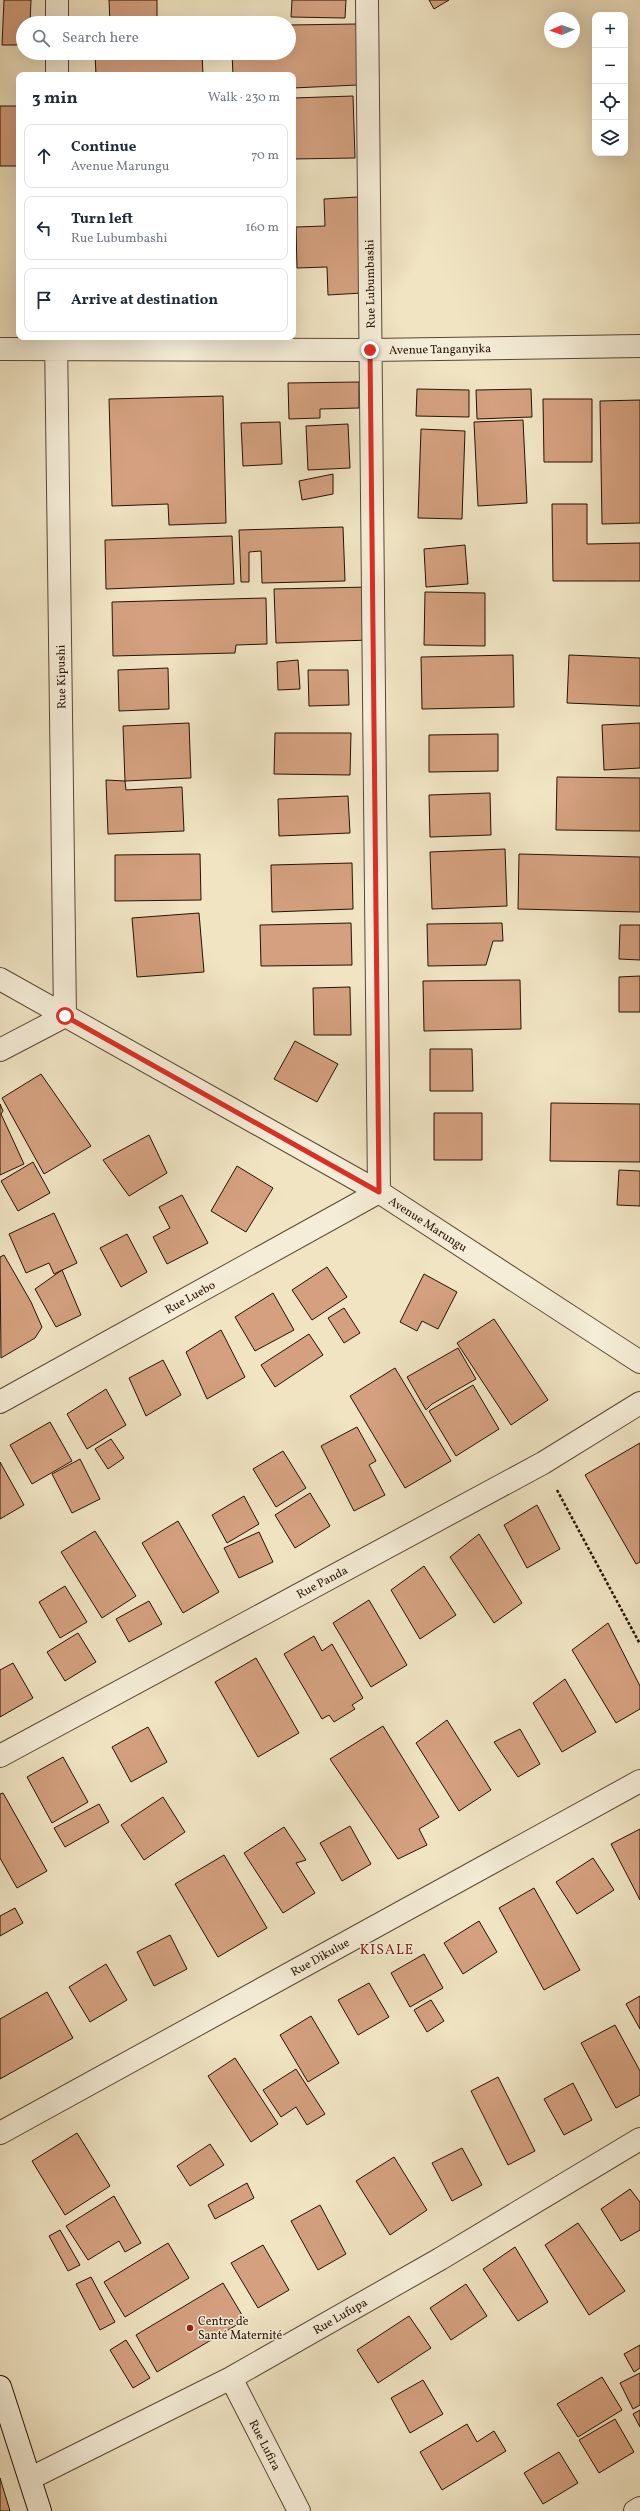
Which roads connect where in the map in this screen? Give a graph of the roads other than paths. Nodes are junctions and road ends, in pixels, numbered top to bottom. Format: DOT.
graph roads {
  1 [pos="57,0"];
  2 [pos="367,0"];
  3 [pos="57,16"];
  4 [pos="57,60"];
  5 [pos="57,72"];
  6 [pos="56,343"];
  7 [pos="640,346"];
  8 [pos="0,349"];
  9 [pos="370,350"];
  10 [pos="0,979"];
  11 [pos="65,1016"];
  12 [pos="0,1050"];
  13 [pos="379,1192"];
  14 [pos="640,1362"];
  15 [pos="0,1402"];
  16 [pos="640,1403"];
  17 [pos="0,1756"];
  18 [pos="640,1781"];
  19 [pos="0,2133"];
  20 [pos="640,2139"];
  21 [pos="231,2378"];
  22 [pos="0,2387"];
  23 [pos="31,2478"];
  24 [pos="640,2508"];
  25 [pos="40,2511"];
  26 [pos="299,2511"];
  27 [pos="635,2511"];
  1 -- 3 [label="street"];
  2 -- 9 [label="street, Rue Lubumbashi"];
  4 -- 5 [label="street"];
  6 -- 8 [label="street, Avenue Tanganyika"];
  6 -- 9 [label="street, Avenue Tanganyika"];
  6 -- 11 [label="street, Rue Kipushi"];
  7 -- 9 [label="street, Avenue Tanganyika"];
  9 -- 13 [label="street, Rue Lubumbashi"];
  10 -- 11 [label="street, Avenue Marungu"];
  11 -- 12 [label="street"];
  11 -- 13 [label="street, Avenue Marungu"];
  13 -- 14 [label="street, Avenue Marungu"];
  13 -- 15 [label="street, Rue Luebo"];
  16 -- 17 [label="street, Rue Panda"];
  18 -- 19 [label="street, Rue Dikulue"];
  20 -- 21 [label="street, Rue Lufupa"];
  21 -- 23 [label="street, Rue Lufupa"];
  21 -- 26 [label="street, Rue Lufira"];
  22 -- 23 [label="street"];
  23 -- 25 [label="street"];
  24 -- 27 [label="street"];
}
